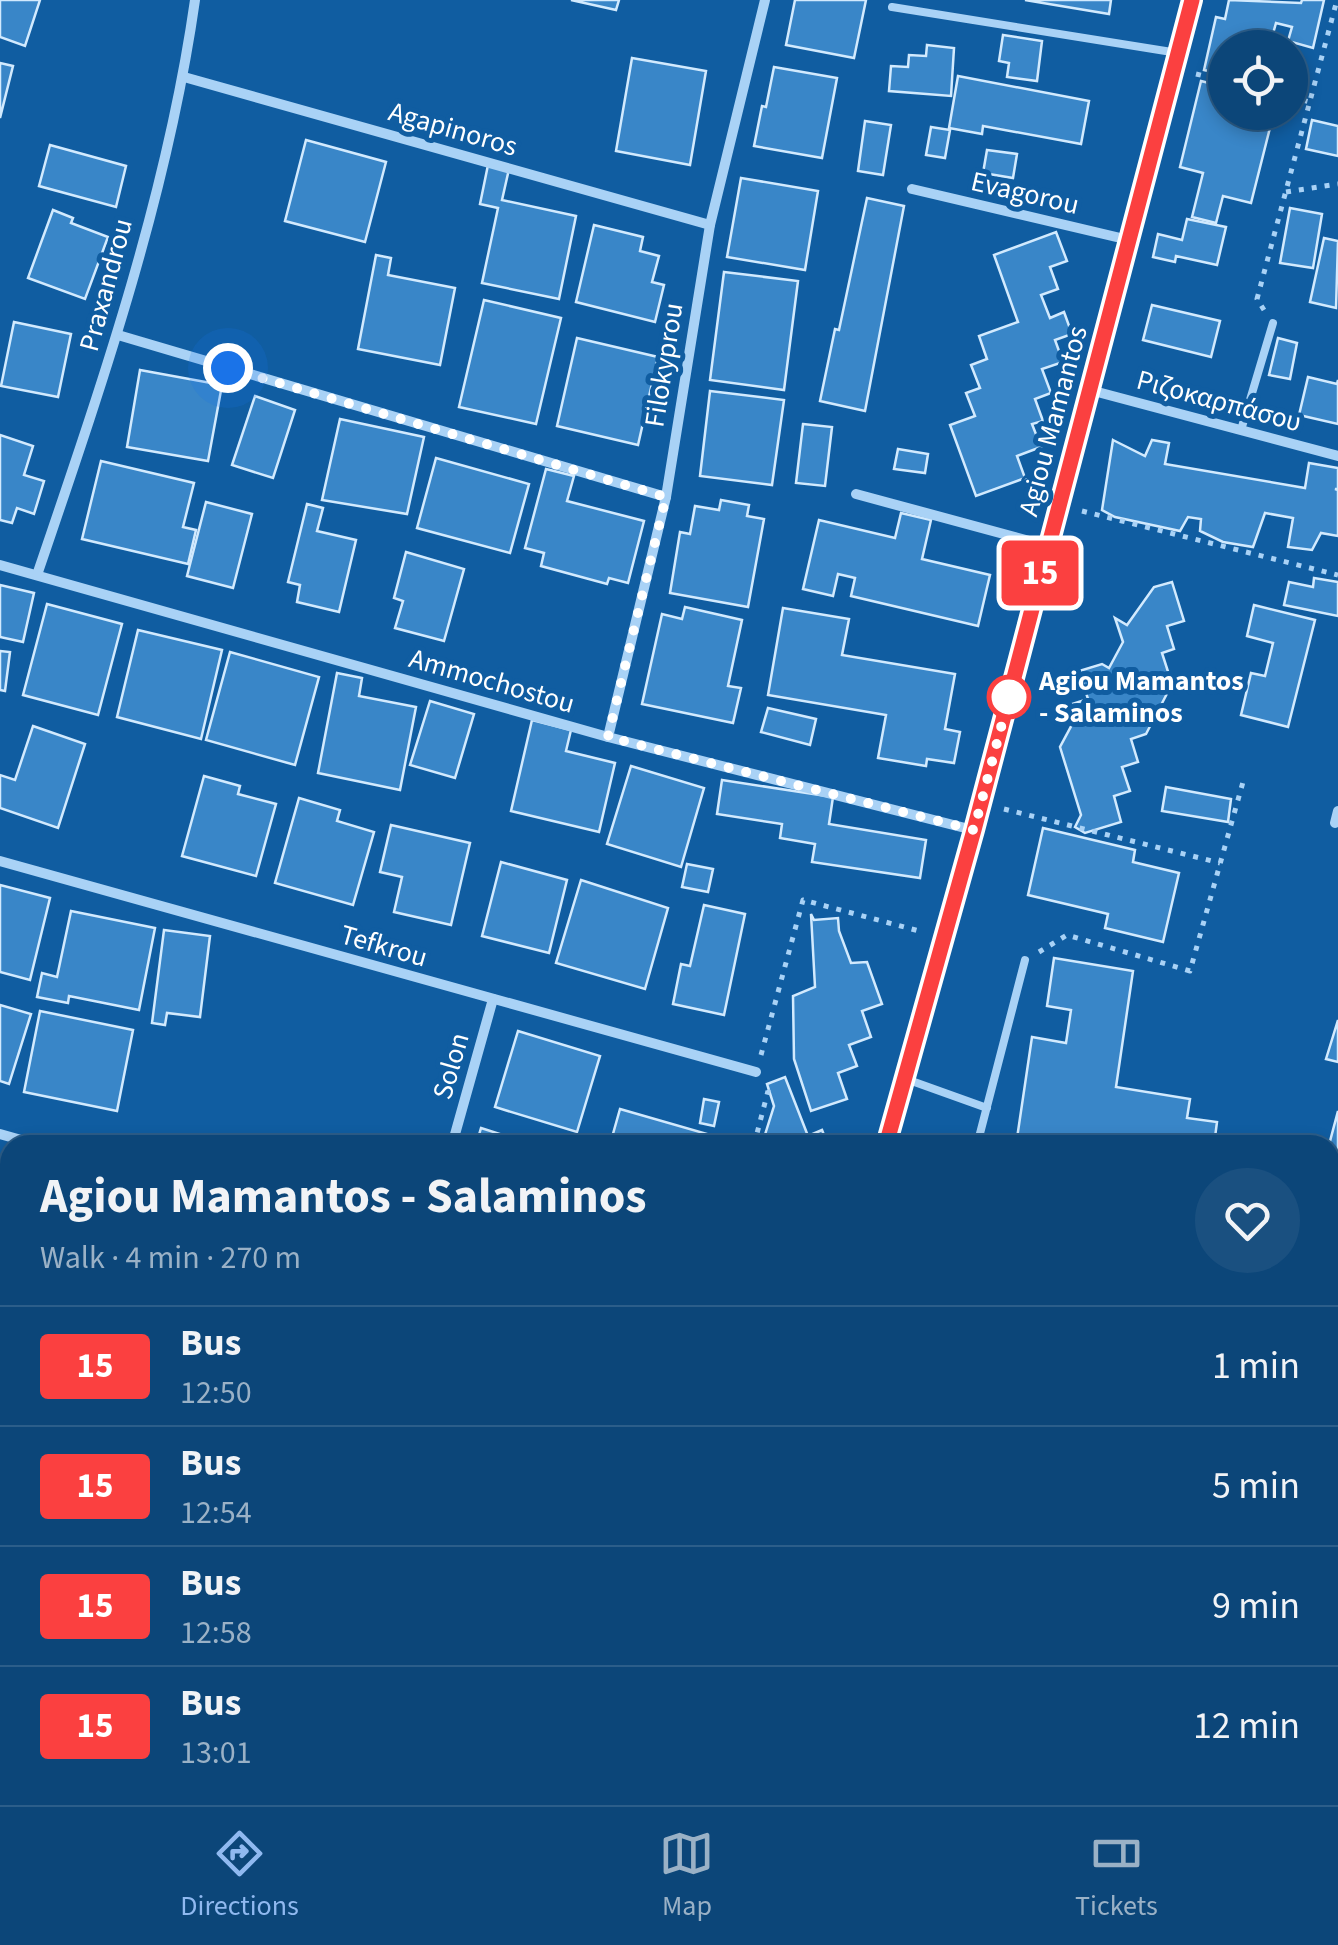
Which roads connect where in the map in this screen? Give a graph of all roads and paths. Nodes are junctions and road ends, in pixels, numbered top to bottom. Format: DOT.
graph roads {
  1 [pos="195,0"];
  2 [pos="766,0"];
  3 [pos="1192,0"];
  4 [pos="1337,0"];
  5 [pos="892,7"];
  6 [pos="1178,53"];
  7 [pos="184,77"];
  8 [pos="1310,102"];
  9 [pos="1338,184"];
  10 [pos="912,189"];
  11 [pos="1286,192"];
  12 [pos="710,225"];
  13 [pos="1129,240"];
  14 [pos="1272,324"];
  15 [pos="118,335"];
  16 [pos="1089,390"];
  17 [pos="1241,430"];
  18 [pos="1338,456"];
  19 [pos="856,494"];
  20 [pos="666,497"];
  21 [pos="1059,505"];
  22 [pos="1048,546"];
  23 [pos="0,565"];
  24 [pos="37,575"];
  25 [pos="1338,575"];
  26 [pos="608,737"];
  27 [pos="1243,782"];
  28 [pos="982,803"];
  29 [pos="974,830"];
  30 [pos="0,862"];
  31 [pos="1220,863"];
  32 [pos="945,938"];
  33 [pos="1024,960"];
  34 [pos="493,1000"];
  35 [pos="756,1072"];
  36 [pos="906,1079"];
  37 [pos="987,1108"];
  38 [pos="455,1135"];
  39 [pos="757,1135"];
  40 [pos="889,1135"];
  41 [pos="980,1135"];
  1 -- 7 [label="street, Praxandrou"];
  2 -- 12 [label="street, Filokyprou"];
  3 -- 6 [label="street, Agiou Mamantos"];
  4 -- 8 [label="path"];
  5 -- 6 [label="lane"];
  6 -- 13 [label="street, Agiou Mamantos"];
  7 -- 12 [label="street, Agapinoros"];
  7 -- 15 [label="street, Praxandrou"];
  8 -- 11 [label="path"];
  9 -- 11 [label="path"];
  10 -- 13 [label="street, Evagorou"];
  11 -- 14 [label="path"];
  12 -- 20 [label="street, Filokyprou"];
  13 -- 16 [label="street, Agiou Mamantos"];
  14 -- 17 [label="lane"];
  15 -- 20 [label="street"];
  15 -- 24 [label="street, Praxandrou"];
  16 -- 17 [label="street, Ριζοκαρπάσου"];
  16 -- 21 [label="street, Agiou Mamantos"];
  17 -- 18 [label="street, Ριζοκαρπάσου"];
  19 -- 22 [label="street"];
  20 -- 26 [label="street, Filokyprou"];
  21 -- 22 [label="street, Agiou Mamantos"];
  21 -- 25 [label="path"];
  22 -- 28 [label="street, Agiou Mamantos"];
  23 -- 24 [label="street, Ammochostou"];
  24 -- 26 [label="street, Ammochostou"];
  26 -- 29 [label="street, Ammochostou"];
  27 -- 31 [label="path"];
  28 -- 29 [label="street, Agiou Mamantos"];
  28 -- 31 [label="path"];
  29 -- 32 [label="street, Agiou Mamantos"];
  30 -- 34 [label="street, Tefkrou"];
  31 -- 33 [label="path"];
  32 -- 35 [label="path"];
  32 -- 36 [label="street, Agiou Mamantos"];
  33 -- 37 [label="lane"];
  34 -- 35 [label="street, Tefkrou"];
  34 -- 38 [label="street, Solon"];
  35 -- 39 [label="path"];
  36 -- 37 [label="lane"];
  36 -- 40 [label="street, Agiou Mamantos"];
  37 -- 41 [label="lane"];
}
